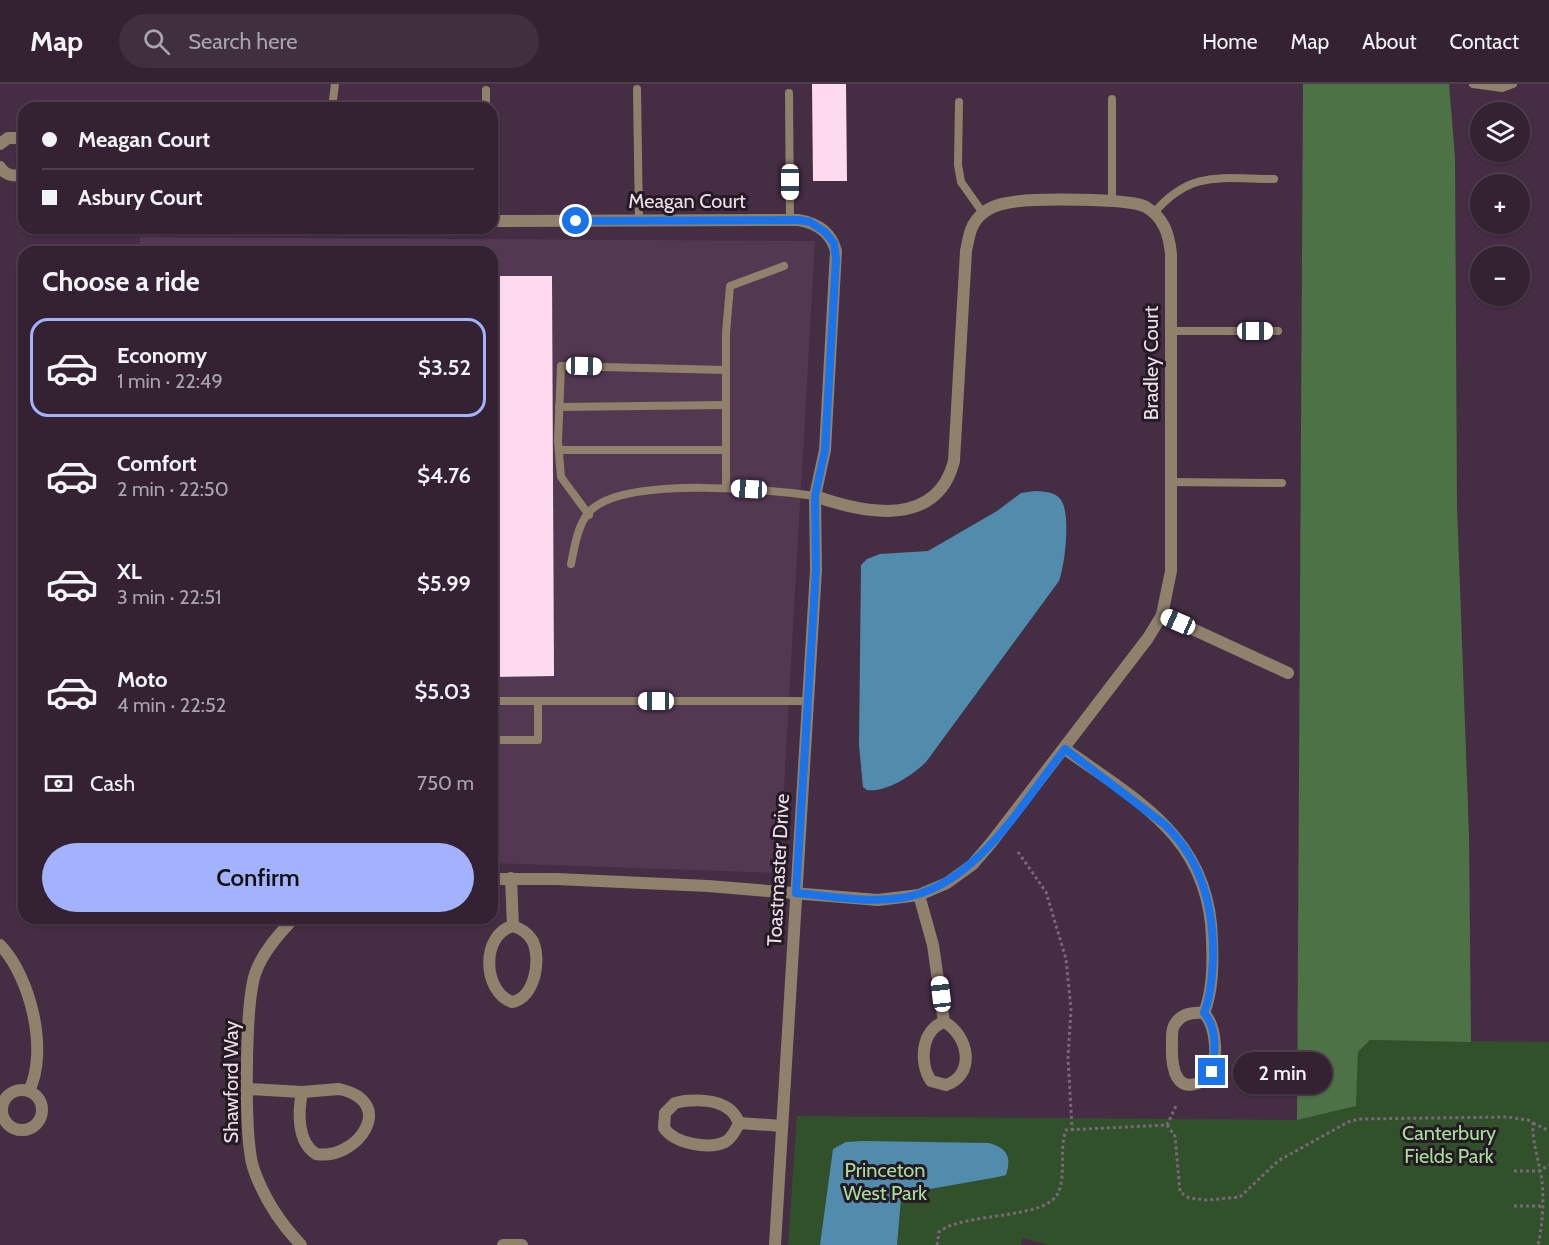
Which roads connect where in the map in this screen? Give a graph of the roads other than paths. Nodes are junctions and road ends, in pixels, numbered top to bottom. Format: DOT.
graph roads {
  1 [pos="335,84"];
  2 [pos="1473,84"];
  3 [pos="1513,84"];
  4 [pos="637,88"];
  5 [pos="486,90"];
  6 [pos="789,93"];
  7 [pos="1112,99"];
  8 [pos="333,102"];
  9 [pos="486,102"];
  10 [pos="959,102"];
  11 [pos="18,138"];
  12 [pos="0,144"];
  13 [pos="1,173"];
  14 [pos="18,174"];
  15 [pos="1274,179"];
  16 [pos="1112,202"];
  17 [pos="983,213"];
  18 [pos="1154,213"];
  19 [pos="639,220"];
  20 [pos="790,220"];
  21 [pos="498,221"];
  22 [pos="784,266"];
  23 [pos="1278,331"];
  24 [pos="1170,332"];
  25 [pos="726,370"];
  26 [pos="726,405"];
  27 [pos="559,407"];
  28 [pos="559,450"];
  29 [pos="725,450"];
  30 [pos="1170,482"];
  31 [pos="1282,483"];
  32 [pos="726,488"];
  33 [pos="815,496"];
  34 [pos="589,515"];
  35 [pos="570,564"];
  36 [pos="1162,615"];
  37 [pos="1288,673"];
  38 [pos="498,701"];
  39 [pos="808,701"];
  40 [pos="538,702"];
  41 [pos="498,740"];
  42 [pos="1065,749"];
  43 [pos="511,878"];
  44 [pos="498,879"];
  45 [pos="796,893"];
  46 [pos="919,894"];
  47 [pos="289,924"];
  48 [pos="513,926"];
  49 [pos="0,945"];
  50 [pos="1204,1013"];
  51 [pos="944,1022"];
  52 [pos="248,1089"];
  53 [pos="29,1091"];
  54 [pos="302,1092"];
  55 [pos="739,1123"];
  56 [pos="783,1126"];
  57 [pos="300,1245"];
  58 [pos="503,1245"];
  59 [pos="522,1245"];
  60 [pos="776,1245"];
  1 -- 8 [label="lane"];
  2 -- 3 [label="lane"];
  4 -- 19 [label="lane"];
  5 -- 9 [label="lane"];
  6 -- 20 [label="lane"];
  7 -- 16 [label="lane"];
  10 -- 17 [label="lane"];
  11 -- 12 [label="street"];
  13 -- 14 [label="street"];
  15 -- 18 [label="lane"];
  16 -- 17 [label="street"];
  16 -- 18 [label="street"];
  17 -- 33 [label="street"];
  18 -- 24 [label="street, Bradley Court"];
  19 -- 20 [label="street, Meagan Court"];
  19 -- 21 [label="street, Meagan Court"];
  20 -- 33 [label="street, Meagan Court"];
  22 -- 25 [label="lane"];
  23 -- 24 [label="lane"];
  24 -- 30 [label="street, Bradley Court"];
  25 -- 26 [label="lane"];
  25 -- 27 [label="lane"];
  26 -- 27 [label="lane"];
  26 -- 29 [label="lane"];
  27 -- 28 [label="lane"];
  28 -- 29 [label="lane"];
  28 -- 34 [label="lane"];
  29 -- 32 [label="lane"];
  30 -- 31 [label="lane"];
  30 -- 36 [label="street, Bradley Court"];
  32 -- 33 [label="lane"];
  32 -- 34 [label="lane"];
  33 -- 39 [label="street, Toastmaster Drive"];
  34 -- 35 [label="lane"];
  36 -- 37 [label="street"];
  36 -- 42 [label="street, Bradley Court"];
  38 -- 40 [label="lane"];
  39 -- 40 [label="lane"];
  39 -- 45 [label="street, Toastmaster Drive"];
  40 -- 41 [label="lane"];
  42 -- 46 [label="street, Bradley Court"];
  42 -- 50 [label="street"];
  43 -- 44 [label="street"];
  43 -- 45 [label="street"];
  43 -- 48 [label="street"];
  45 -- 46 [label="street, Bradley Court"];
  45 -- 56 [label="street, Toastmaster Drive"];
  46 -- 51 [label="street"];
  47 -- 52 [label="street, Shawford Way"];
  48 -- 48 [label="street"];
  49 -- 53 [label="street"];
  50 -- 50 [label="street"];
  51 -- 51 [label="street"];
  52 -- 54 [label="street"];
  52 -- 57 [label="street, Shawford Way"];
  54 -- 54 [label="street"];
  55 -- 55 [label="street"];
  55 -- 56 [label="street"];
  56 -- 60 [label="street, Toastmaster Drive"];
  58 -- 59 [label="street"];
}
